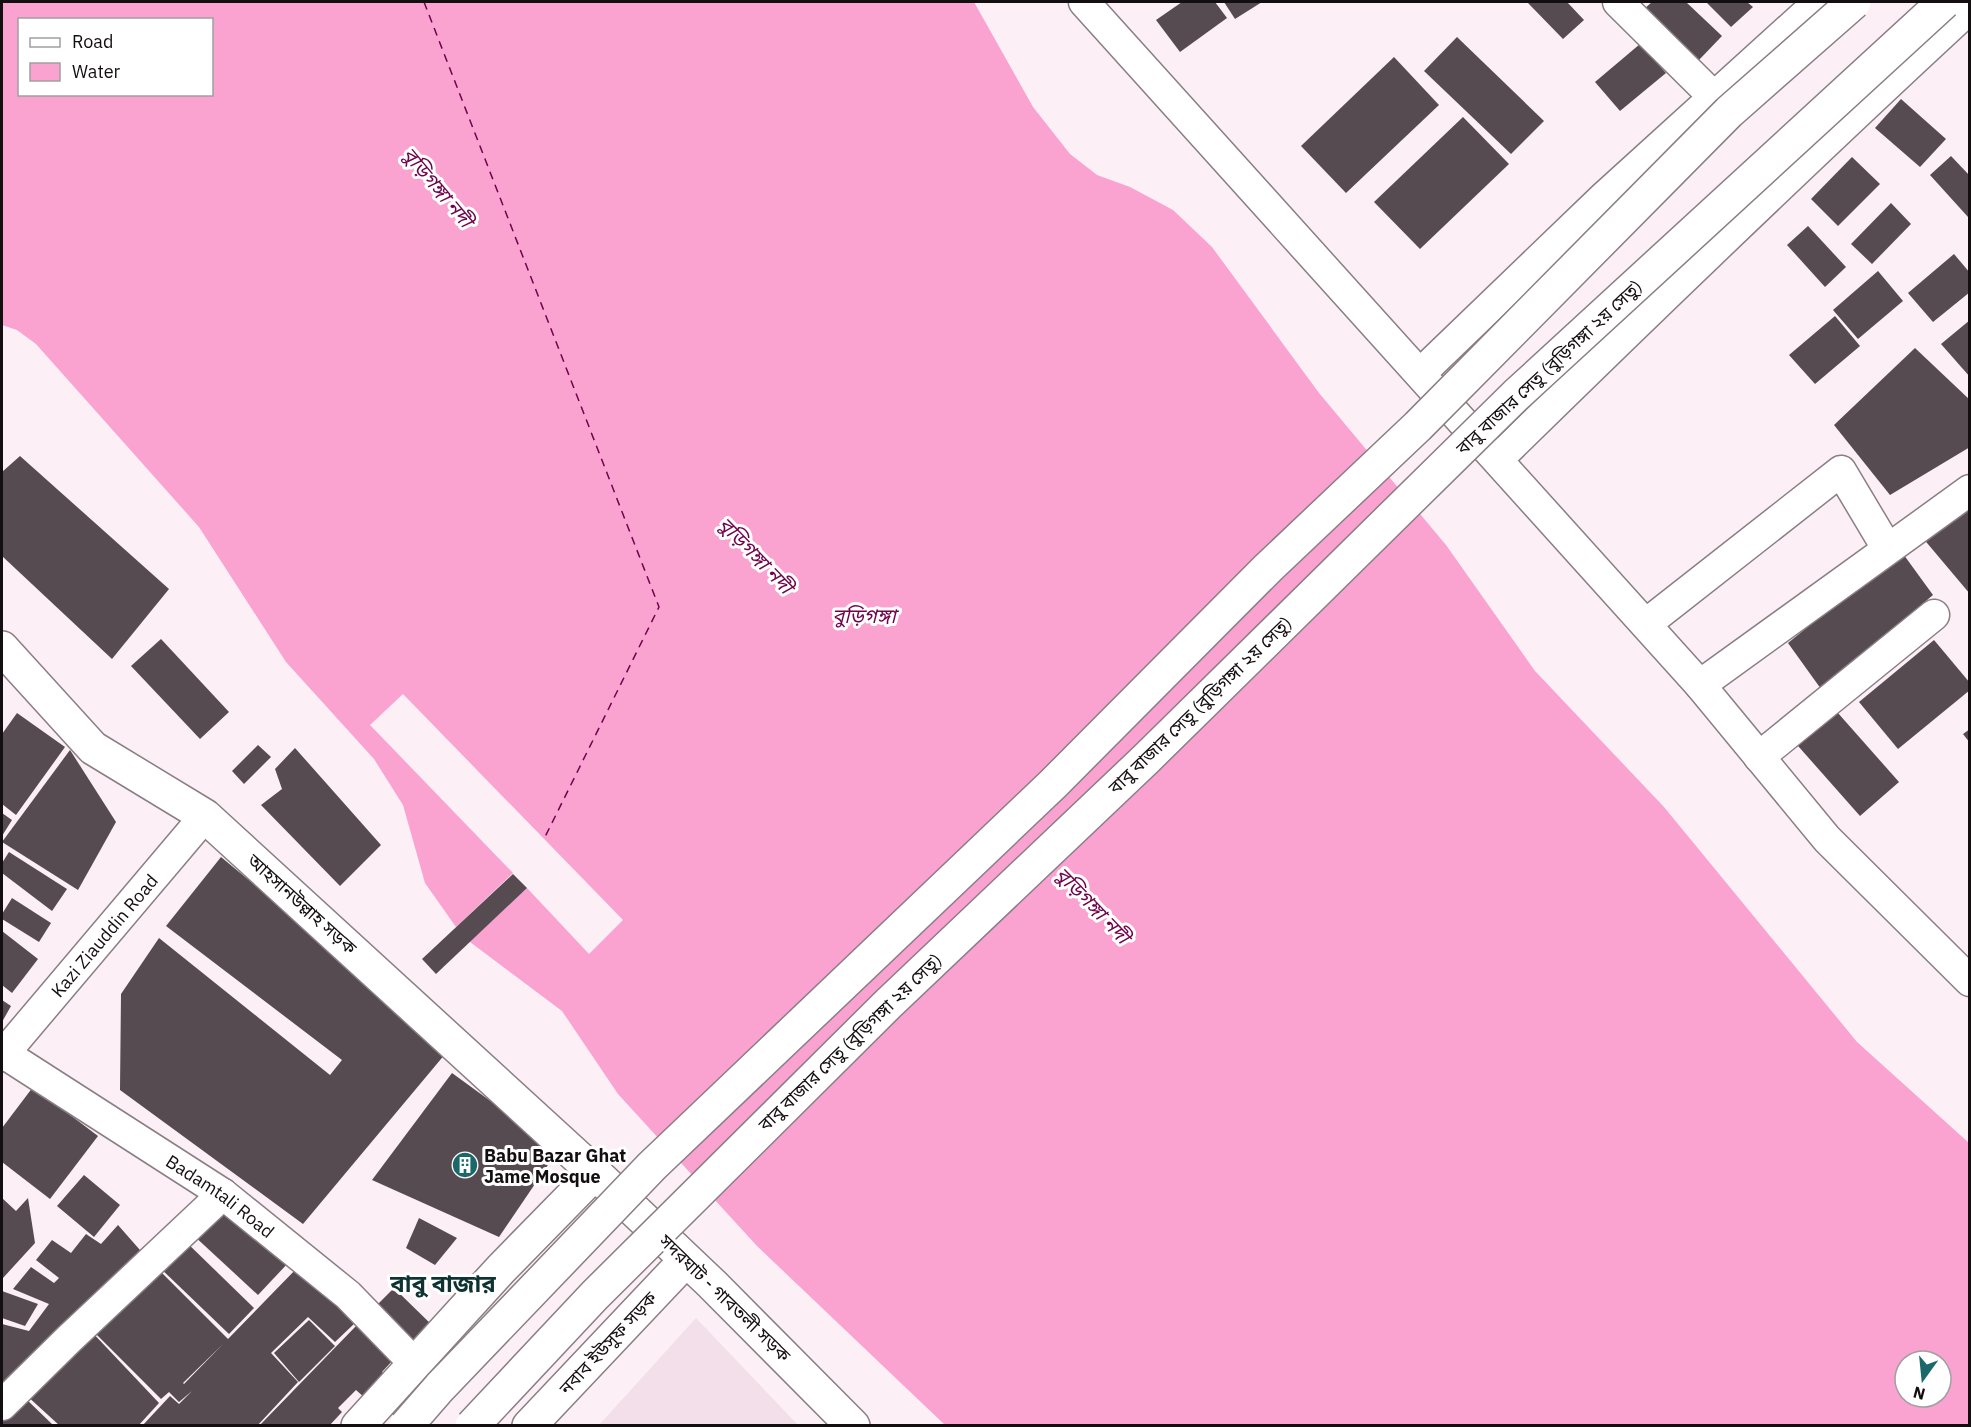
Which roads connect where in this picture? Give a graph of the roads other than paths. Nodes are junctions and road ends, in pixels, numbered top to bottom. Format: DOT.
graph roads {
  1 [pos="1084,2"];
  2 [pos="1618,2"];
  3 [pos="1819,2"];
  4 [pos="1854,2"];
  5 [pos="1944,2"];
  6 [pos="1970,8"];
  7 [pos="1713,96"];
  8 [pos="1420,374"];
  9 [pos="1498,459"];
  10 [pos="1970,490"];
  11 [pos="1887,548"];
  12 [pos="1934,615"];
  13 [pos="1646,624"];
  14 [pos="2,648"];
  15 [pos="1700,685"];
  16 [pos="1759,757"];
  17 [pos="205,816"];
  18 [pos="1970,981"];
  19 [pos="3,1055"];
  20 [pos="596,1173"];
  21 [pos="223,1194"];
  22 [pos="686,1260"];
  23 [pos="415,1364"];
  24 [pos="2,1405"];
  25 [pos="358,1425"];
  26 [pos="406,1425"];
  27 [pos="472,1425"];
  28 [pos="530,1425"];
  29 [pos="853,1425"];
  1 -- 8 [label="street"];
  2 -- 7 [label="street"];
  3 -- 7 [label="street"];
  4 -- 26 [label="main road, bridge"];
  5 -- 27 [label="main road, বাবু বাজার সেতু (বুড়িগঙ্গা ২য় সেতু), bridge"];
  6 -- 9 [label="street"];
  7 -- 8 [label="street"];
  8 -- 9 [label="street"];
  9 -- 13 [label="street"];
  10 -- 11 [label="street"];
  11 -- 13 [label="street"];
  11 -- 15 [label="street"];
  12 -- 16 [label="street"];
  13 -- 15 [label="street"];
  14 -- 17 [label="main road, আহসানউল্লাহ সড়ক"];
  15 -- 16 [label="street"];
  16 -- 18 [label="street"];
  17 -- 19 [label="street, Kazi Ziauddin Road"];
  17 -- 20 [label="main road, আহসানউল্লাহ সড়ক"];
  19 -- 21 [label="street, Badamtali Road"];
  20 -- 22 [label="main road, সদরঘাট - গাবতলী সড়ক"];
  20 -- 23 [label="main road"];
  21 -- 23 [label="street, Badamtali Road"];
  21 -- 24 [label="street"];
  22 -- 28 [label="main road, নবাব ইউসুফ সড়ক"];
  22 -- 29 [label="main road, সদরঘাট - গাবতলী সড়ক"];
  23 -- 25 [label="main road"];
}
